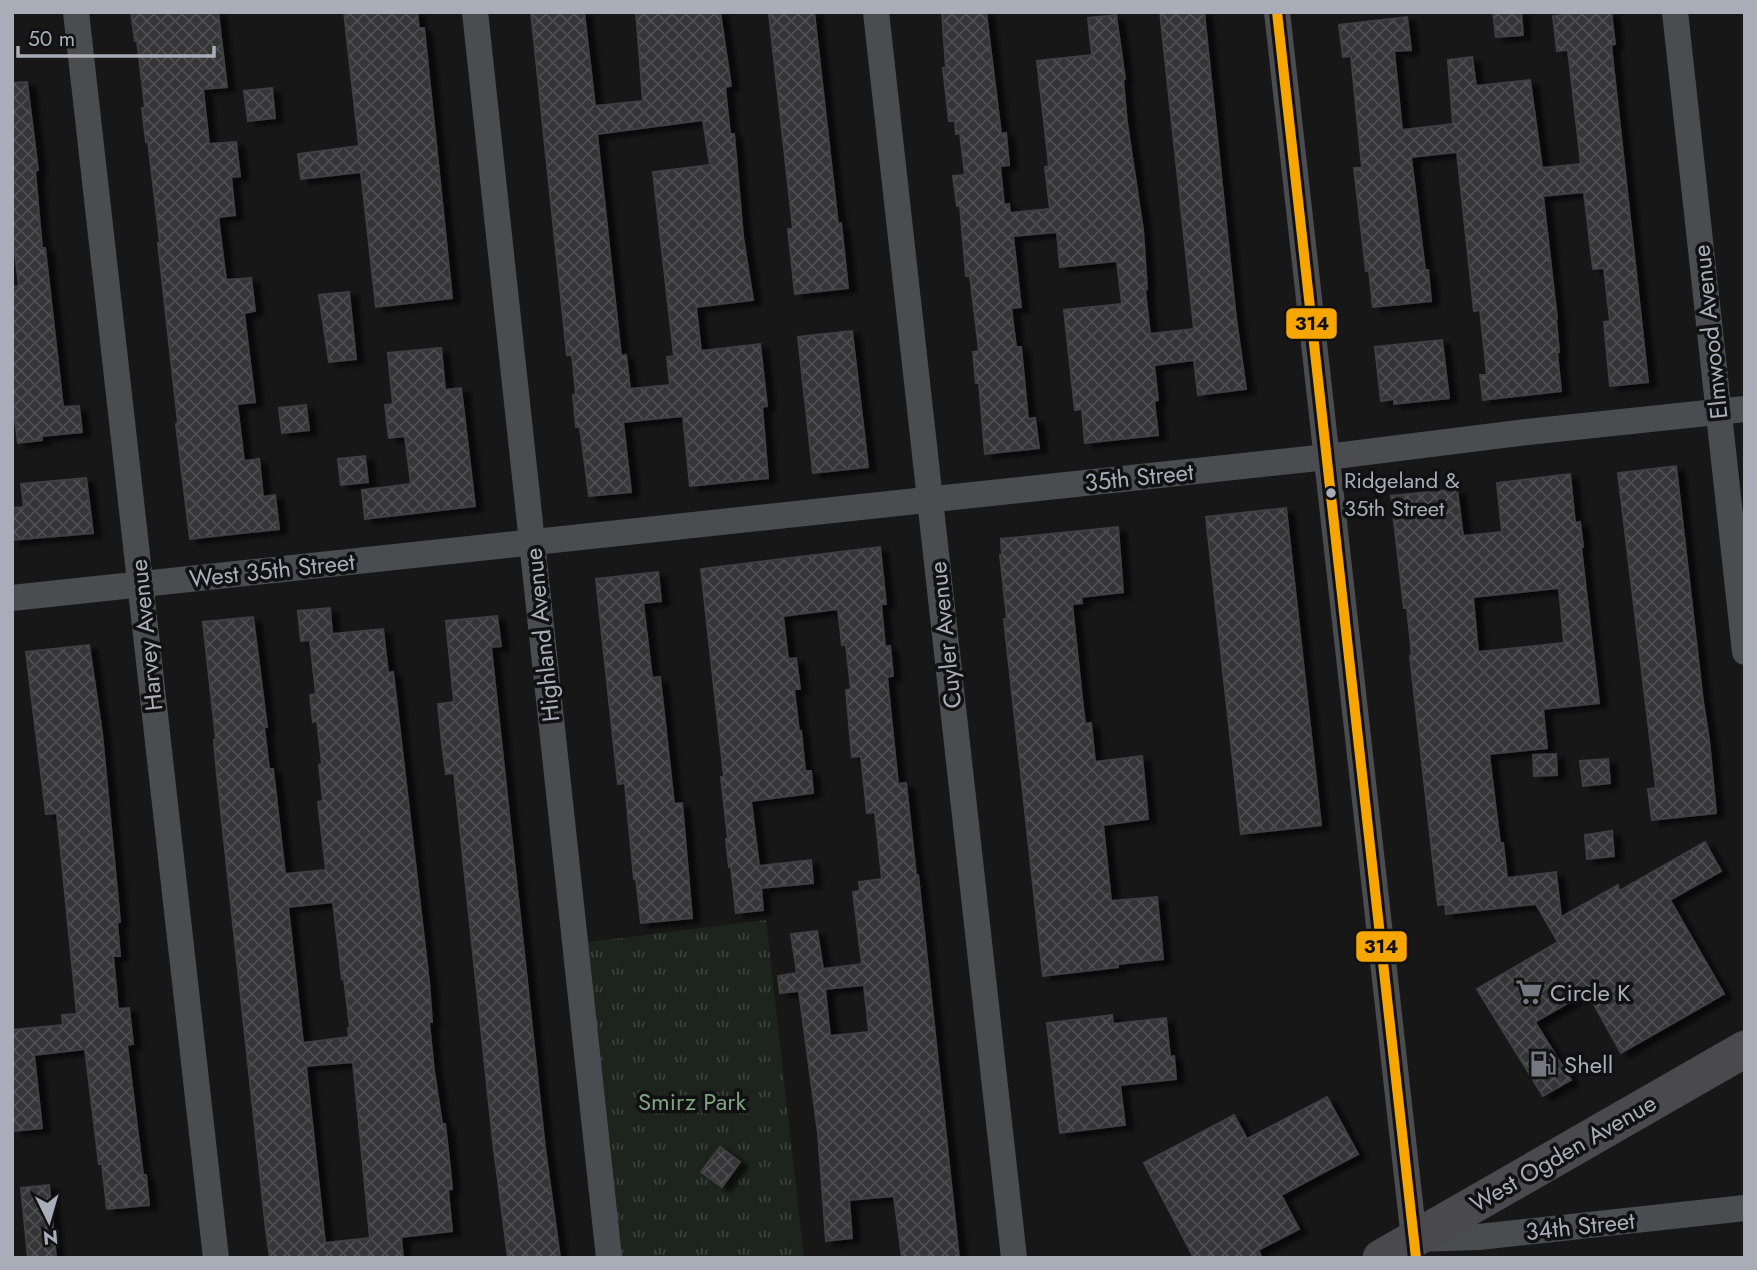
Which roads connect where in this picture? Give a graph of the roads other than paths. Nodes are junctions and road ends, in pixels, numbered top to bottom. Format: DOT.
graph roads {
  1 [pos="76,12"];
  2 [pos="475,12"];
  3 [pos="876,12"];
  4 [pos="1277,12"];
  5 [pos="1675,12"];
  6 [pos="1745,409"];
  7 [pos="1718,412"];
  8 [pos="1326,457"];
  9 [pos="930,499"];
  10 [pos="533,542"];
  11 [pos="141,586"];
  12 [pos="12,598"];
  13 [pos="1745,652"];
  14 [pos="1745,1049"];
  15 [pos="1745,1208"];
  16 [pos="1414,1239"];
  17 [pos="216,1258"];
  18 [pos="609,1258"];
  19 [pos="1014,1258"];
  20 [pos="1381,1258"];
  1 -- 11 [label="street, Harvey Avenue"];
  2 -- 10 [label="street, Highland Avenue"];
  3 -- 9 [label="street, Cuyler Avenue"];
  4 -- 8 [label="street"];
  5 -- 7 [label="street, Elmwood Avenue"];
  6 -- 7 [label="street, 35th Street"];
  7 -- 8 [label="street, 35th Street"];
  7 -- 13 [label="street, Elmwood Avenue"];
  8 -- 9 [label="street, 35th Street"];
  8 -- 16 [label="street"];
  9 -- 10 [label="street, 35th Street"];
  9 -- 19 [label="street, Cuyler Avenue"];
  10 -- 11 [label="street, West 35th Street"];
  10 -- 18 [label="street, Highland Avenue"];
  11 -- 12 [label="street, West 35th Street"];
  11 -- 17 [label="street, Harvey Avenue"];
  14 -- 16 [label="main road, West Ogden Avenue"];
  15 -- 16 [label="street, 34th Street"];
  16 -- 20 [label="main road, West Ogden Avenue"];
}
